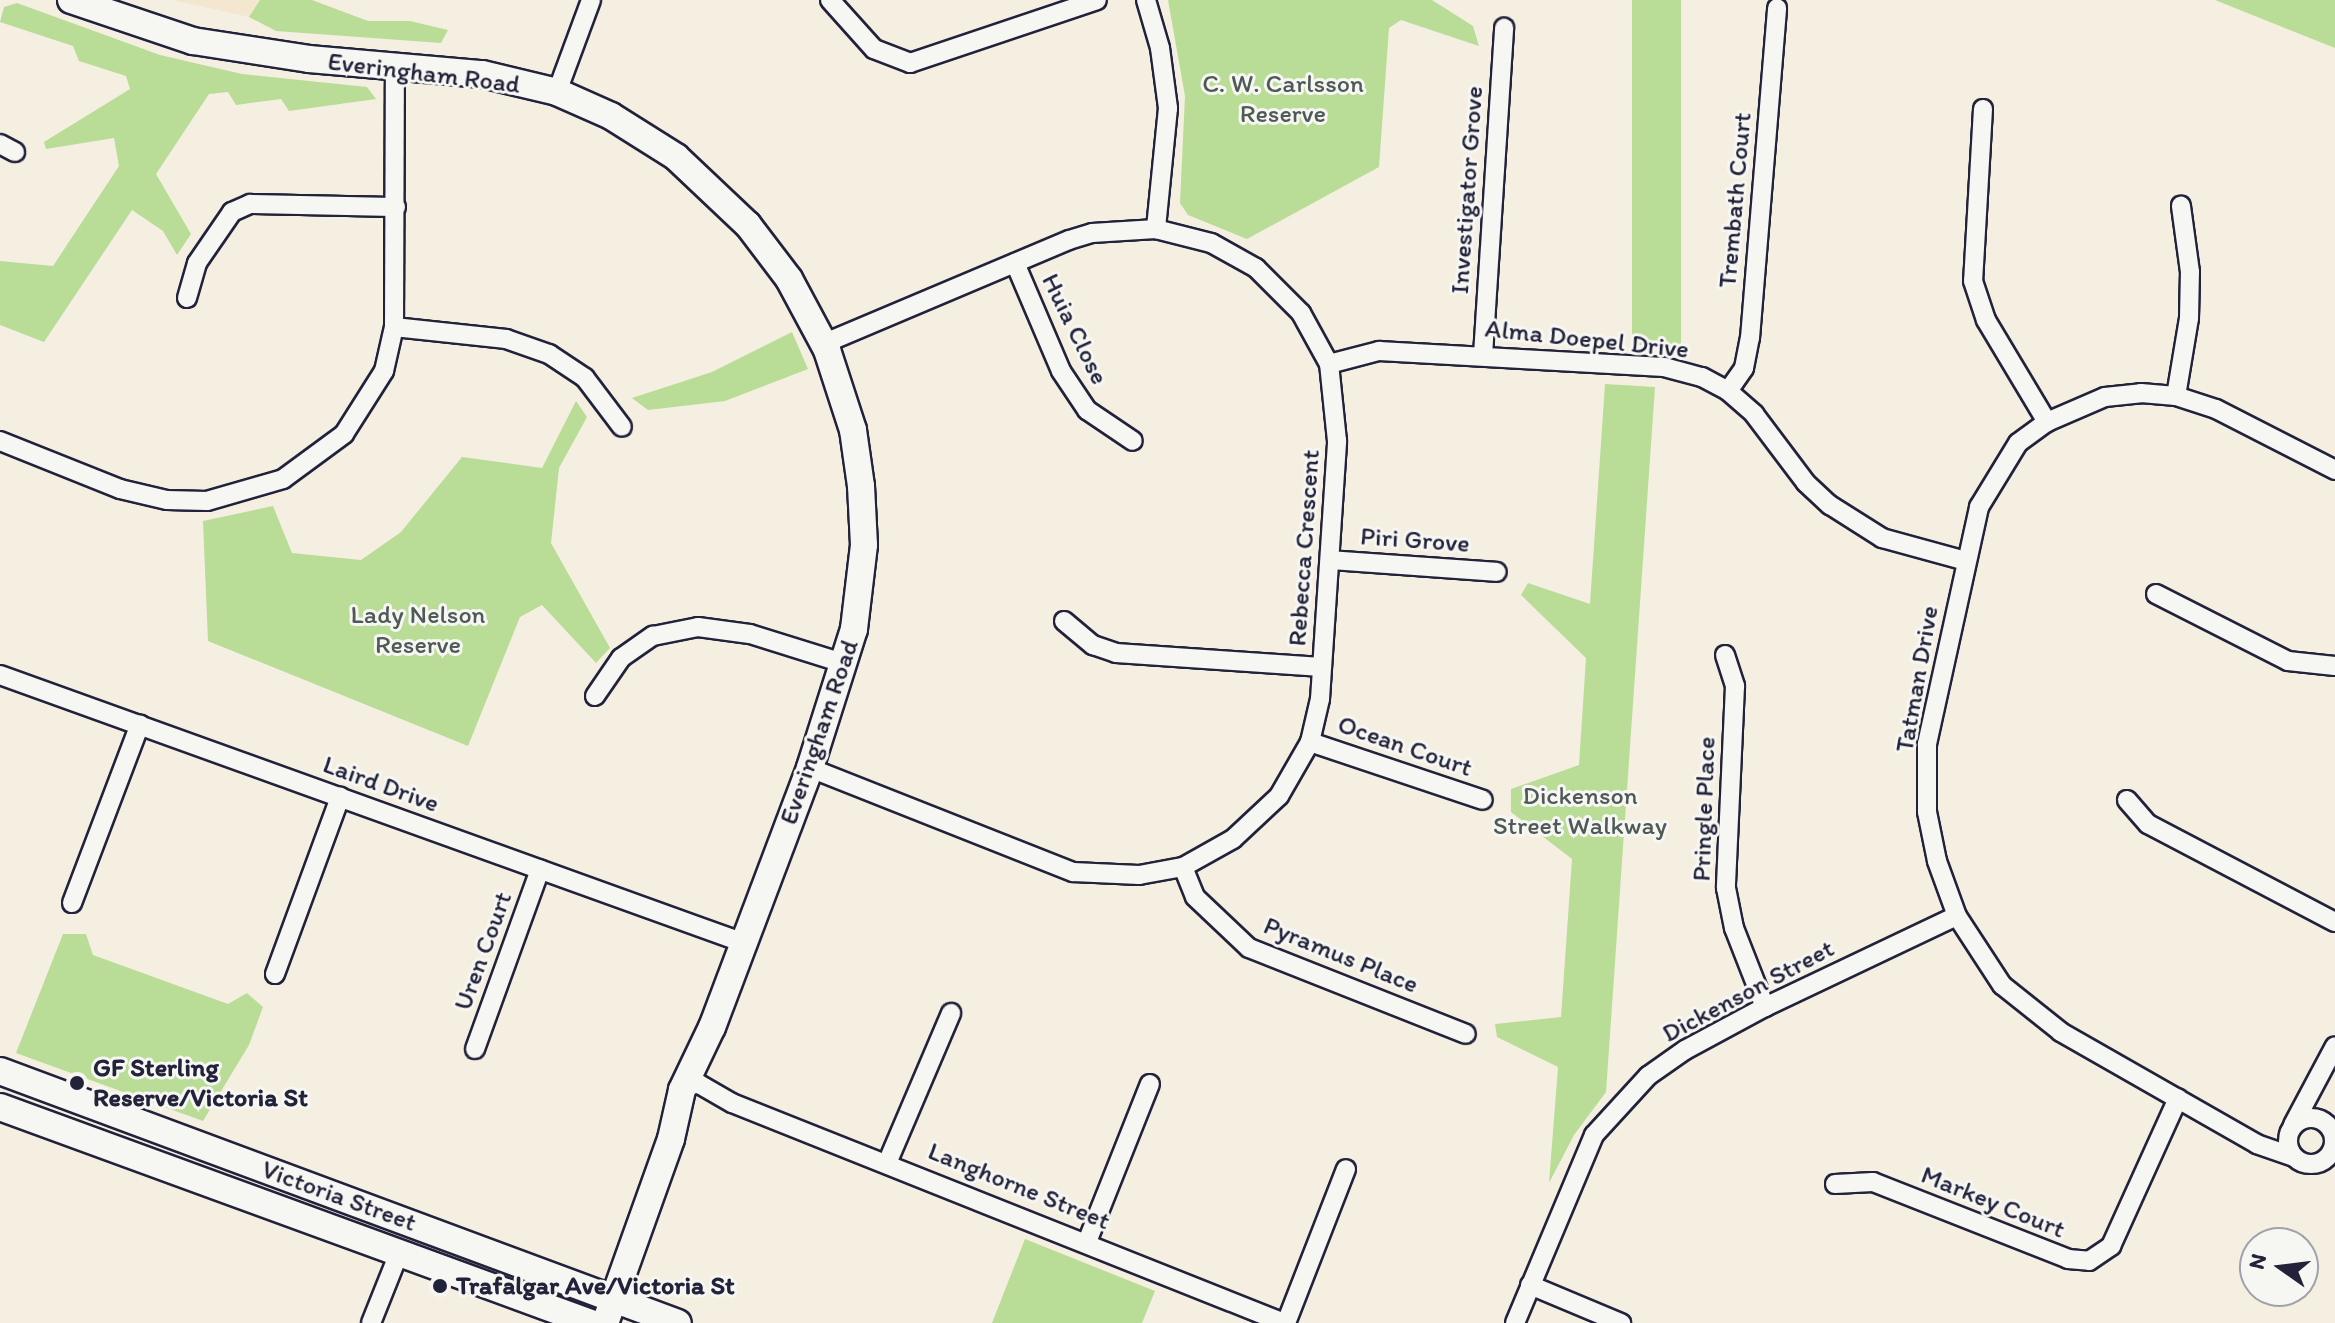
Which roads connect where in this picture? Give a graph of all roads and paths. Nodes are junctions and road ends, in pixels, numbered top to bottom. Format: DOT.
graph roads {
  1 [pos="71,0"];
  2 [pos="591,0"];
  3 [pos="830,0"];
  4 [pos="1097,0"];
  5 [pos="1146,0"];
  6 [pos="1777,8"];
  7 [pos="1504,28"];
  8 [pos="395,64"];
  9 [pos="557,92"];
  10 [pos="1983,109"];
  11 [pos="2181,206"];
  12 [pos="396,207"];
  13 [pos="1156,229"];
  14 [pos="1015,263"];
  15 [pos="187,298"];
  16 [pos="394,327"];
  17 [pos="825,343"];
  18 [pos="1483,355"];
  19 [pos="1329,364"];
  20 [pos="1728,391"];
  21 [pos="2176,396"];
  22 [pos="2047,422"];
  23 [pos="622,427"];
  24 [pos="0,441"];
  25 [pos="1133,441"];
  26 [pos="2335,470"];
  27 [pos="1330,560"];
  28 [pos="1966,561"];
  29 [pos="1497,572"];
  30 [pos="2156,594"];
  31 [pos="1064,621"];
  32 [pos="1725,655"];
  33 [pos="846,664"];
  34 [pos="2335,666"];
  35 [pos="1322,667"];
  36 [pos="0,675"];
  37 [pos="595,696"];
  38 [pos="140,724"];
  39 [pos="1310,742"];
  40 [pos="810,768"];
  41 [pos="340,797"];
  42 [pos="1483,800"];
  43 [pos="2127,800"];
  44 [pos="1183,867"];
  45 [pos="540,869"];
  46 [pos="72,903"];
  47 [pos="1957,916"];
  48 [pos="2335,922"];
  49 [pos="744,943"];
  50 [pos="275,974"];
  51 [pos="1765,1007"];
  52 [pos="951,1013"];
  53 [pos="1466,1034"];
  54 [pos="2335,1046"];
  55 [pos="475,1049"];
  56 [pos="2324,1066"];
  57 [pos="0,1071"];
  58 [pos="1150,1084"];
  59 [pos="693,1088"];
  60 [pos="2178,1098"];
  61 [pos="0,1107"];
  62 [pos="2319,1118"];
  63 [pos="2291,1128"];
  64 [pos="2242,1131"];
  65 [pos="2335,1143"];
  66 [pos="2294,1157"];
  67 [pos="888,1161"];
  68 [pos="2317,1163"];
  69 [pos="1346,1169"];
  70 [pos="2335,1173"];
  71 [pos="1835,1184"];
  72 [pos="411,1222"];
  73 [pos="1087,1242"];
  74 [pos="399,1253"];
  75 [pos="1530,1285"];
  76 [pos="609,1311"];
  77 [pos="371,1323"];
  78 [pos="591,1323"];
  79 [pos="678,1323"];
  80 [pos="1285,1323"];
  81 [pos="1515,1323"];
  82 [pos="1621,1323"];
  1 -- 8 [label="street, Everingham Road"];
  2 -- 9 [label="street"];
  3 -- 4 [label="street"];
  5 -- 13 [label="street"];
  6 -- 20 [label="street, Trembath Court"];
  7 -- 18 [label="street, Investigator Grove"];
  8 -- 9 [label="street, Everingham Road"];
  8 -- 12 [label="street"];
  9 -- 17 [label="street, Everingham Road"];
  10 -- 22 [label="street"];
  11 -- 21 [label="street"];
  12 -- 15 [label="street"];
  12 -- 16 [label="street"];
  13 -- 14 [label="street, Rebecca Crescent"];
  13 -- 19 [label="street, Rebecca Crescent"];
  14 -- 17 [label="street, Rebecca Crescent"];
  14 -- 25 [label="street, Huia Close"];
  16 -- 23 [label="street"];
  16 -- 24 [label="street"];
  17 -- 33 [label="street, Everingham Road"];
  18 -- 19 [label="street, Alma Doepel Drive"];
  18 -- 20 [label="street, Alma Doepel Drive"];
  19 -- 27 [label="street, Rebecca Crescent"];
  20 -- 28 [label="street, Alma Doepel Drive"];
  21 -- 22 [label="street, Tatman Drive"];
  21 -- 26 [label="street, Tatman Drive"];
  22 -- 28 [label="street, Tatman Drive"];
  27 -- 29 [label="street, Piri Grove"];
  27 -- 35 [label="street, Rebecca Crescent"];
  28 -- 47 [label="street, Tatman Drive"];
  30 -- 34 [label="street"];
  31 -- 35 [label="street"];
  32 -- 51 [label="street, Pringle Place"];
  33 -- 37 [label="street"];
  33 -- 40 [label="street, Everingham Road"];
  35 -- 39 [label="street, Rebecca Crescent"];
  36 -- 38 [label="street, Laird Drive"];
  38 -- 41 [label="street, Laird Drive"];
  38 -- 46 [label="street"];
  39 -- 42 [label="street, Ocean Court"];
  39 -- 44 [label="street, Rebecca Crescent"];
  40 -- 44 [label="street, Rebecca Crescent"];
  40 -- 49 [label="street, Everingham Road"];
  41 -- 45 [label="street, Laird Drive"];
  41 -- 50 [label="street"];
  43 -- 48 [label="street"];
  44 -- 53 [label="street, Pyramus Place"];
  45 -- 49 [label="street, Laird Drive"];
  45 -- 55 [label="street, Uren Court"];
  47 -- 51 [label="street, Dickenson Street"];
  47 -- 60 [label="street, Tatman Drive"];
  49 -- 59 [label="street, Everingham Road"];
  51 -- 75 [label="street, Dickenson Street"];
  52 -- 67 [label="street"];
  54 -- 56 [label="street"];
  56 -- 62 [label="street"];
  56 -- 63 [label="street"];
  57 -- 72 [label="street, Victoria Street"];
  58 -- 73 [label="street"];
  59 -- 67 [label="street, Langhorne Street"];
  59 -- 76 [label="street, Everingham Road"];
  60 -- 64 [label="street, Tatman Drive"];
  60 -- 71 [label="street, Markey Court"];
  61 -- 74 [label="street, Victoria Street"];
  62 -- 63 [label="street"];
  62 -- 65 [label="street"];
  63 -- 64 [label="street, Tatman Drive"];
  63 -- 66 [label="street"];
  64 -- 66 [label="street, Tatman Drive"];
  65 -- 68 [label="street"];
  66 -- 68 [label="street"];
  67 -- 73 [label="street, Langhorne Street"];
  68 -- 70 [label="street"];
  69 -- 80 [label="street"];
  72 -- 74 [label="street"];
  72 -- 76 [label="street, Victoria Street"];
  73 -- 80 [label="street, Langhorne Street"];
  74 -- 77 [label="street"];
  74 -- 78 [label="street, Victoria Street"];
  75 -- 81 [label="street, Dickenson Street"];
  75 -- 82 [label="street"];
  76 -- 79 [label="street, Victoria Street"];
}
